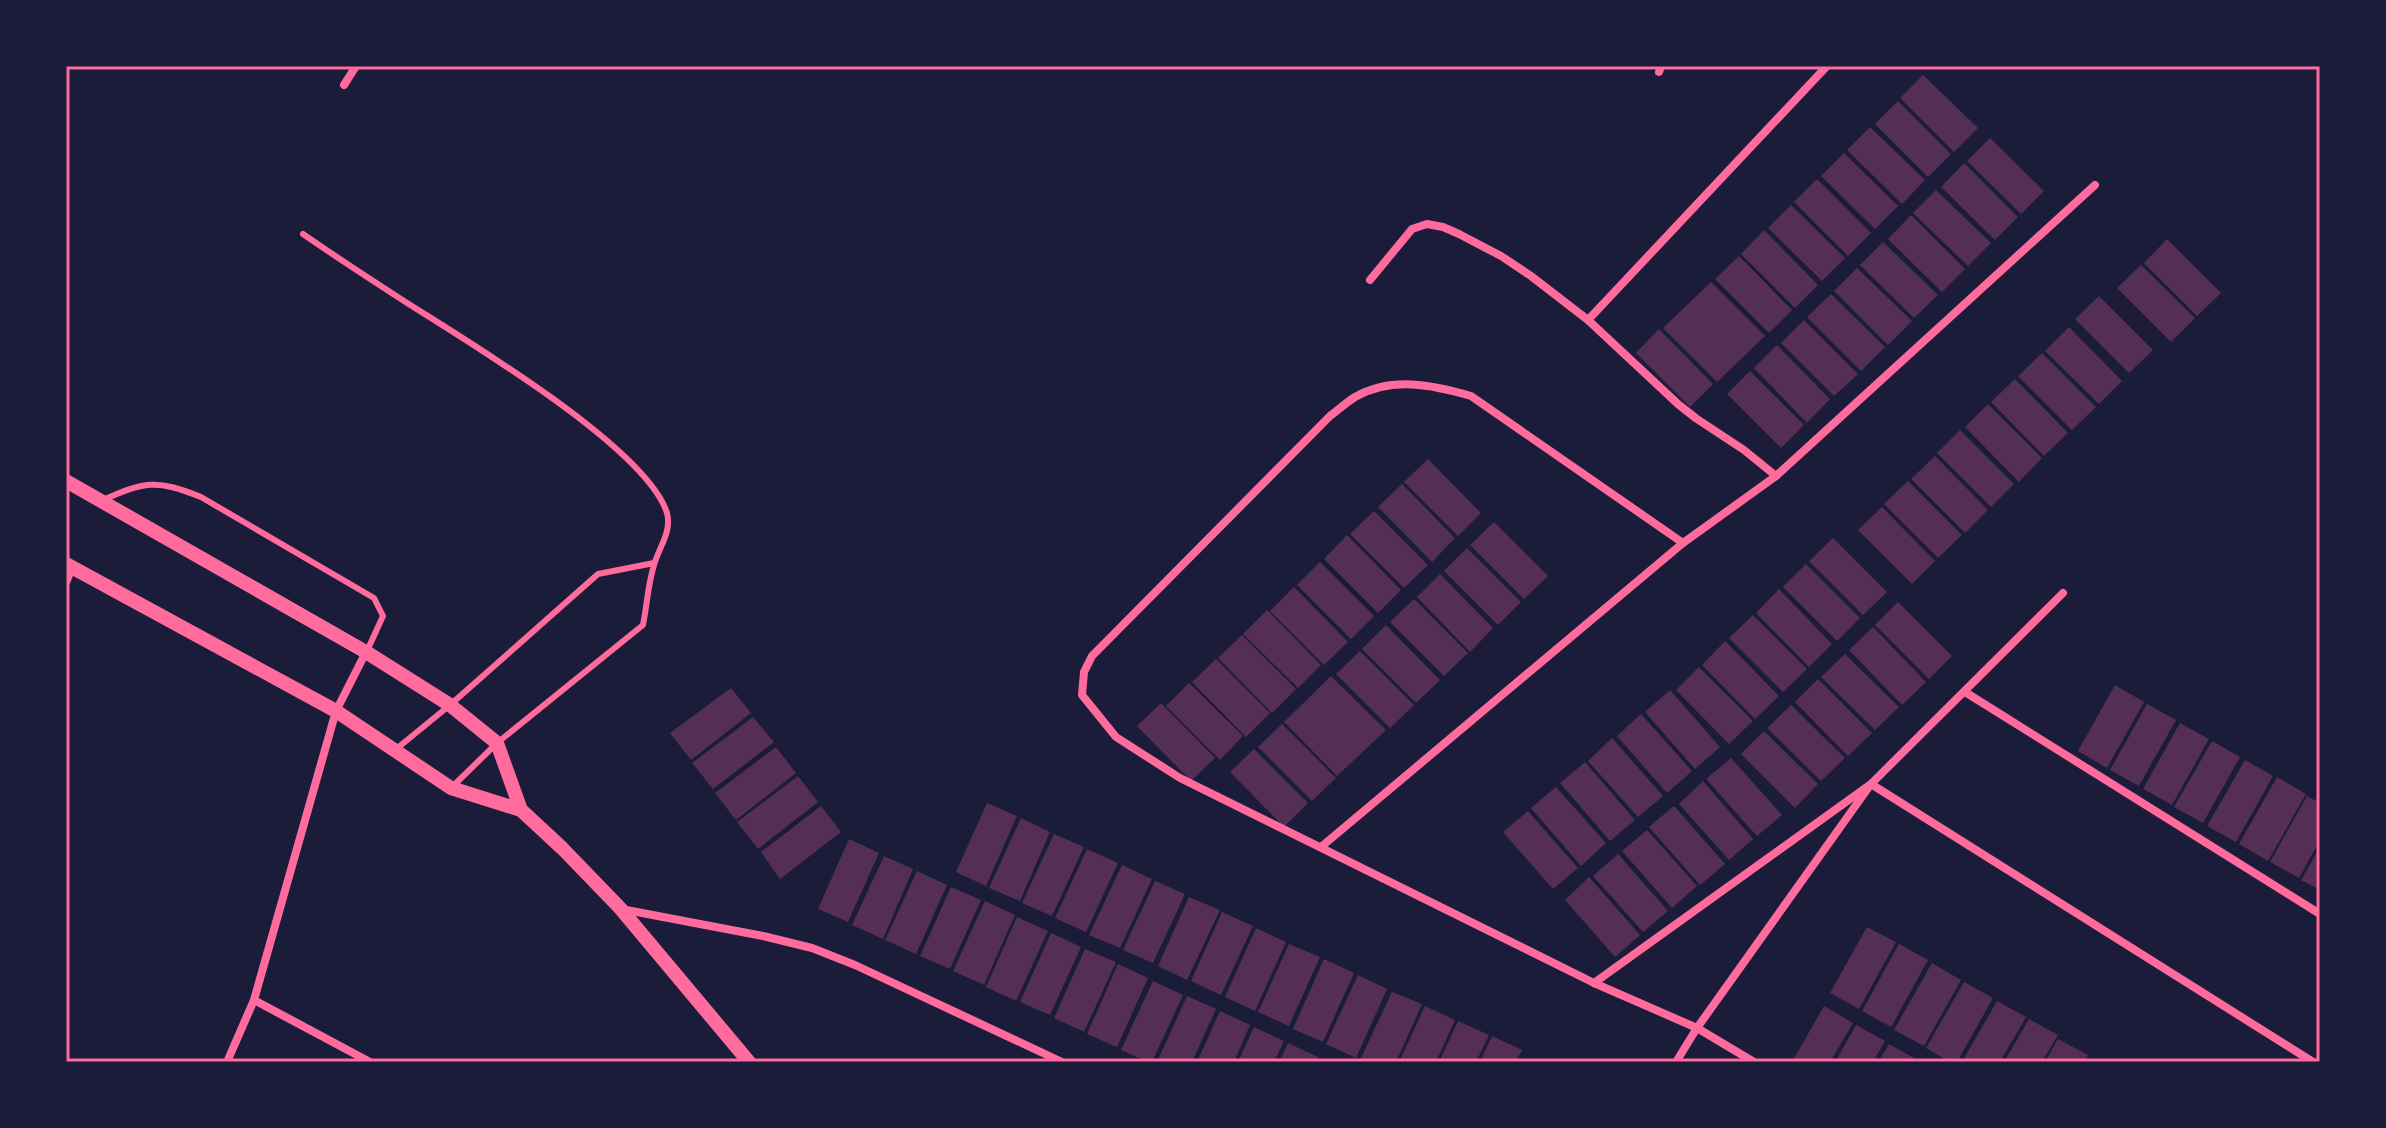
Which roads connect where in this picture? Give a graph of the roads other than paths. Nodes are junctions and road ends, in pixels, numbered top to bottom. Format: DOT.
graph roads {
  1 [pos="356,66"];
  2 [pos="1827,66"];
  3 [pos="344,85"];
  4 [pos="2095,185"];
  5 [pos="303,234"];
  6 [pos="1370,280"];
  7 [pos="1588,320"];
  8 [pos="1776,476"];
  9 [pos="66,481"];
  10 [pos="101,501"];
  11 [pos="1683,543"];
  12 [pos="654,563"];
  13 [pos="70,566"];
  14 [pos="66,585"];
  15 [pos="2063,593"];
  16 [pos="366,652"];
  17 [pos="1965,692"];
  18 [pos="450,705"];
  19 [pos="336,711"];
  20 [pos="497,743"];
  21 [pos="395,750"];
  22 [pos="1871,784"];
  23 [pos="451,788"];
  24 [pos="521,810"];
  25 [pos="1321,847"];
  26 [pos="620,908"];
  27 [pos="2320,914"];
  28 [pos="1594,983"];
  29 [pos="254,1000"];
  30 [pos="1697,1028"];
  31 [pos="227,1062"];
  32 [pos="370,1062"];
  33 [pos="749,1062"];
  34 [pos="1062,1062"];
  35 [pos="1676,1062"];
  36 [pos="1754,1062"];
  37 [pos="2313,1062"];
  1 -- 3 [label="street"];
  2 -- 7 [label="street"];
  4 -- 8 [label="street"];
  5 -- 12 [label="lane"];
  6 -- 7 [label="street"];
  7 -- 8 [label="street"];
  8 -- 11 [label="street"];
  9 -- 10 [label="street"];
  10 -- 16 [label="street"];
  10 -- 16 [label="lane"];
  11 -- 25 [label="street"];
  11 -- 25 [label="street"];
  12 -- 18 [label="lane"];
  12 -- 20 [label="lane"];
  13 -- 14 [label="lane"];
  13 -- 19 [label="street"];
  15 -- 17 [label="street"];
  16 -- 18 [label="street"];
  16 -- 19 [label="street"];
  17 -- 22 [label="street"];
  17 -- 27 [label="street"];
  18 -- 20 [label="street"];
  18 -- 21 [label="lane"];
  19 -- 21 [label="street"];
  19 -- 29 [label="street"];
  20 -- 23 [label="lane"];
  20 -- 24 [label="street"];
  21 -- 23 [label="street"];
  22 -- 28 [label="street"];
  22 -- 30 [label="street"];
  22 -- 37 [label="street"];
  23 -- 24 [label="street"];
  24 -- 26 [label="street"];
  25 -- 28 [label="street"];
  26 -- 33 [label="street"];
  26 -- 34 [label="street"];
  28 -- 30 [label="street"];
  29 -- 31 [label="street"];
  29 -- 32 [label="street"];
  30 -- 35 [label="street"];
  30 -- 36 [label="street"];
}
